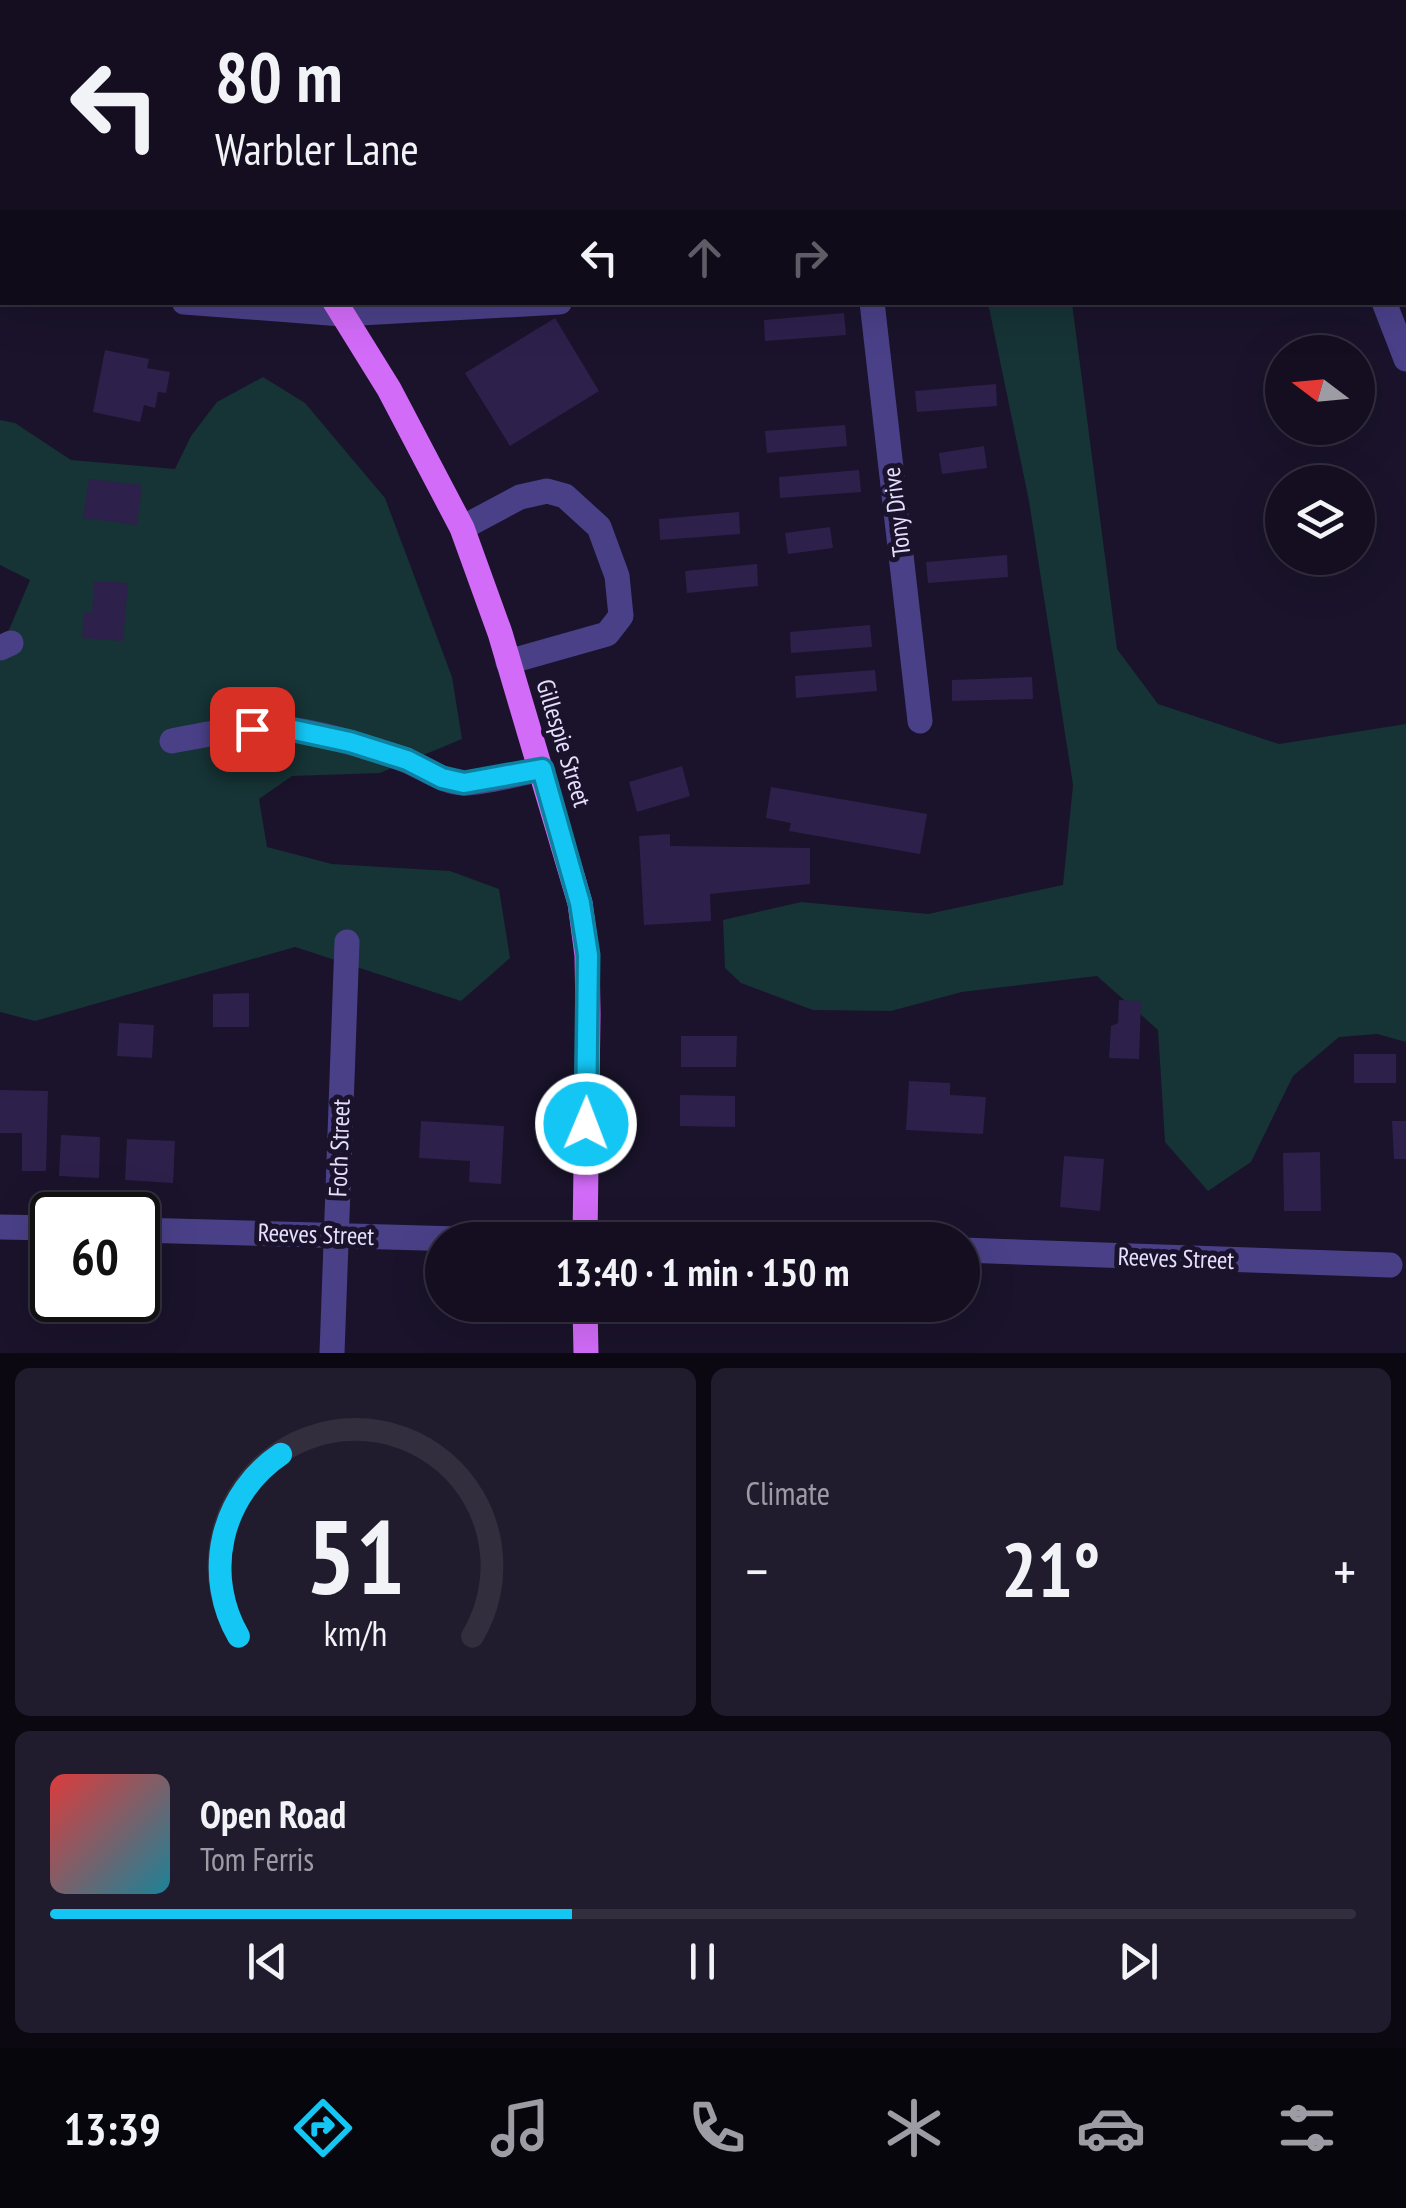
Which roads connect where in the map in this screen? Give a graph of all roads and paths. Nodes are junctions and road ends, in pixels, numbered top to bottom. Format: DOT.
graph roads {
  1 [pos="262,305"];
  2 [pos="450,305"];
  3 [pos="872,305"];
  4 [pos="1385,305"];
  5 [pos="339,308"];
  6 [pos="1406,359"];
  7 [pos="462,528"];
  8 [pos="508,662"];
  9 [pos="920,720"];
  10 [pos="172,741"];
  11 [pos="542,769"];
  12 [pos="347,942"];
  13 [pos="585,1222"];
  14 [pos="0,1227"];
  15 [pos="30,1228"];
  16 [pos="160,1230"];
  17 [pos="336,1234"];
  18 [pos="425,1237"];
  19 [pos="980,1251"];
  20 [pos="1390,1265"];
  21 [pos="586,1322"];
  22 [pos="332,1353"];
  23 [pos="586,1353"];
  1 -- 5 [label="street"];
  2 -- 5 [label="street"];
  3 -- 9 [label="street, Tony Drive"];
  4 -- 6 [label="street"];
  5 -- 7 [label="main road, Gillespie Street"];
  7 -- 8 [label="main road, Gillespie Street"];
  7 -- 8 [label="street"];
  8 -- 11 [label="main road, Gillespie Street"];
  10 -- 11 [label="street"];
  11 -- 13 [label="main road, Gillespie Street"];
  12 -- 17 [label="street, Foch Street"];
  14 -- 15 [label="street"];
  16 -- 17 [label="street, Reeves Street"];
  17 -- 18 [label="street, Reeves Street"];
  17 -- 22 [label="street, Foch Street"];
  19 -- 20 [label="street, Reeves Street"];
  21 -- 23 [label="main road"];
}
